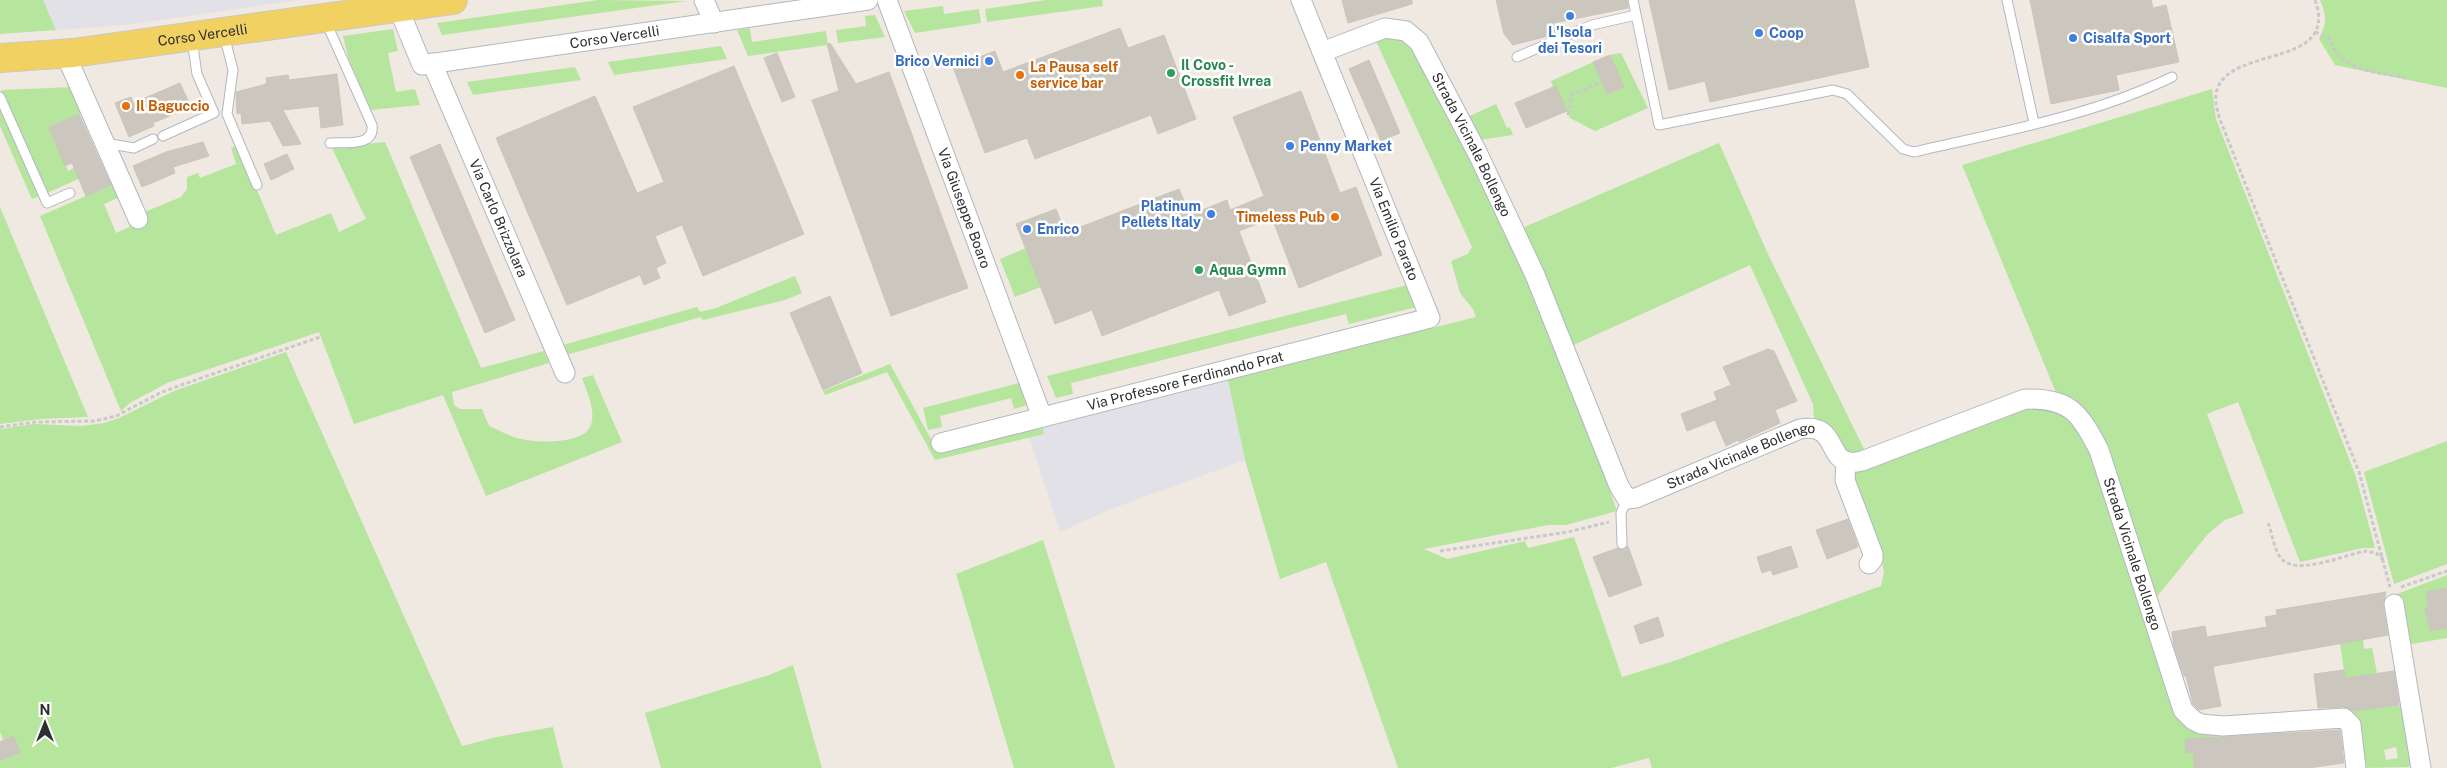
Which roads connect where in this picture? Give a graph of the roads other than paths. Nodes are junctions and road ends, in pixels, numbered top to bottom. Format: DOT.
graph roads {
  1 [pos="452,0"];
  2 [pos="704,0"];
  3 [pos="868,0"];
  4 [pos="887,0"];
  5 [pos="1301,0"];
  6 [pos="1633,0"];
  7 [pos="2007,0"];
  8 [pos="396,4"];
  9 [pos="1636,15"];
  10 [pos="324,17"];
  11 [pos="714,22"];
  12 [pos="223,32"];
  13 [pos="192,37"];
  14 [pos="1322,52"];
  15 [pos="65,53"];
  16 [pos="1517,56"];
  17 [pos="0,58"];
  18 [pos="432,63"];
  19 [pos="2172,77"];
  20 [pos="0,97"];
  21 [pos="2034,123"];
  22 [pos="163,136"];
  23 [pos="153,140"];
  24 [pos="105,143"];
  25 [pos="330,143"];
  26 [pos="257,185"];
  27 [pos="70,193"];
  28 [pos="138,219"];
  29 [pos="1430,318"];
  30 [pos="565,373"];
  31 [pos="1042,417"];
  32 [pos="941,443"];
  33 [pos="1846,461"];
  34 [pos="1627,499"];
  35 [pos="1622,544"];
  36 [pos="1869,564"];
  37 [pos="2392,598"];
  38 [pos="2356,768"];
  39 [pos="2421,768"];
  1 -- 8 [label="main road, Corso Vercelli"];
  2 -- 11 [label="street"];
  3 -- 11 [label="street, Corso Vercelli"];
  4 -- 31 [label="street, Via Giuseppe Boaro"];
  5 -- 14 [label="street, Via Emilio Parato"];
  6 -- 9 [label="lane"];
  7 -- 21 [label="lane"];
  8 -- 10 [label="main road, Corso Vercelli"];
  8 -- 18 [label="street"];
  9 -- 16 [label="lane"];
  9 -- 21 [label="lane"];
  10 -- 12 [label="main road, Corso Vercelli"];
  10 -- 25 [label="lane"];
  11 -- 18 [label="street, Corso Vercelli"];
  12 -- 13 [label="main road, Corso Vercelli"];
  12 -- 26 [label="lane"];
  13 -- 15 [label="main road, Corso Vercelli"];
  13 -- 22 [label="lane"];
  14 -- 29 [label="street, Via Emilio Parato"];
  14 -- 34 [label="street, Strada Vicinale Bollengo"];
  15 -- 17 [label="main road, Corso Vercelli"];
  15 -- 24 [label="street"];
  18 -- 30 [label="street, Via Carlo Brizzolara"];
  19 -- 21 [label="lane"];
  20 -- 27 [label="lane"];
  23 -- 24 [label="lane"];
  24 -- 28 [label="street"];
  29 -- 31 [label="street, Via Professore Ferdinando Prat"];
  31 -- 32 [label="street, Via Professore Ferdinando Prat"];
  33 -- 34 [label="street, Strada Vicinale Bollengo"];
  33 -- 36 [label="street"];
  33 -- 38 [label="street, Strada Vicinale Bollengo"];
  34 -- 35 [label="lane"];
  37 -- 39 [label="street"];
}
